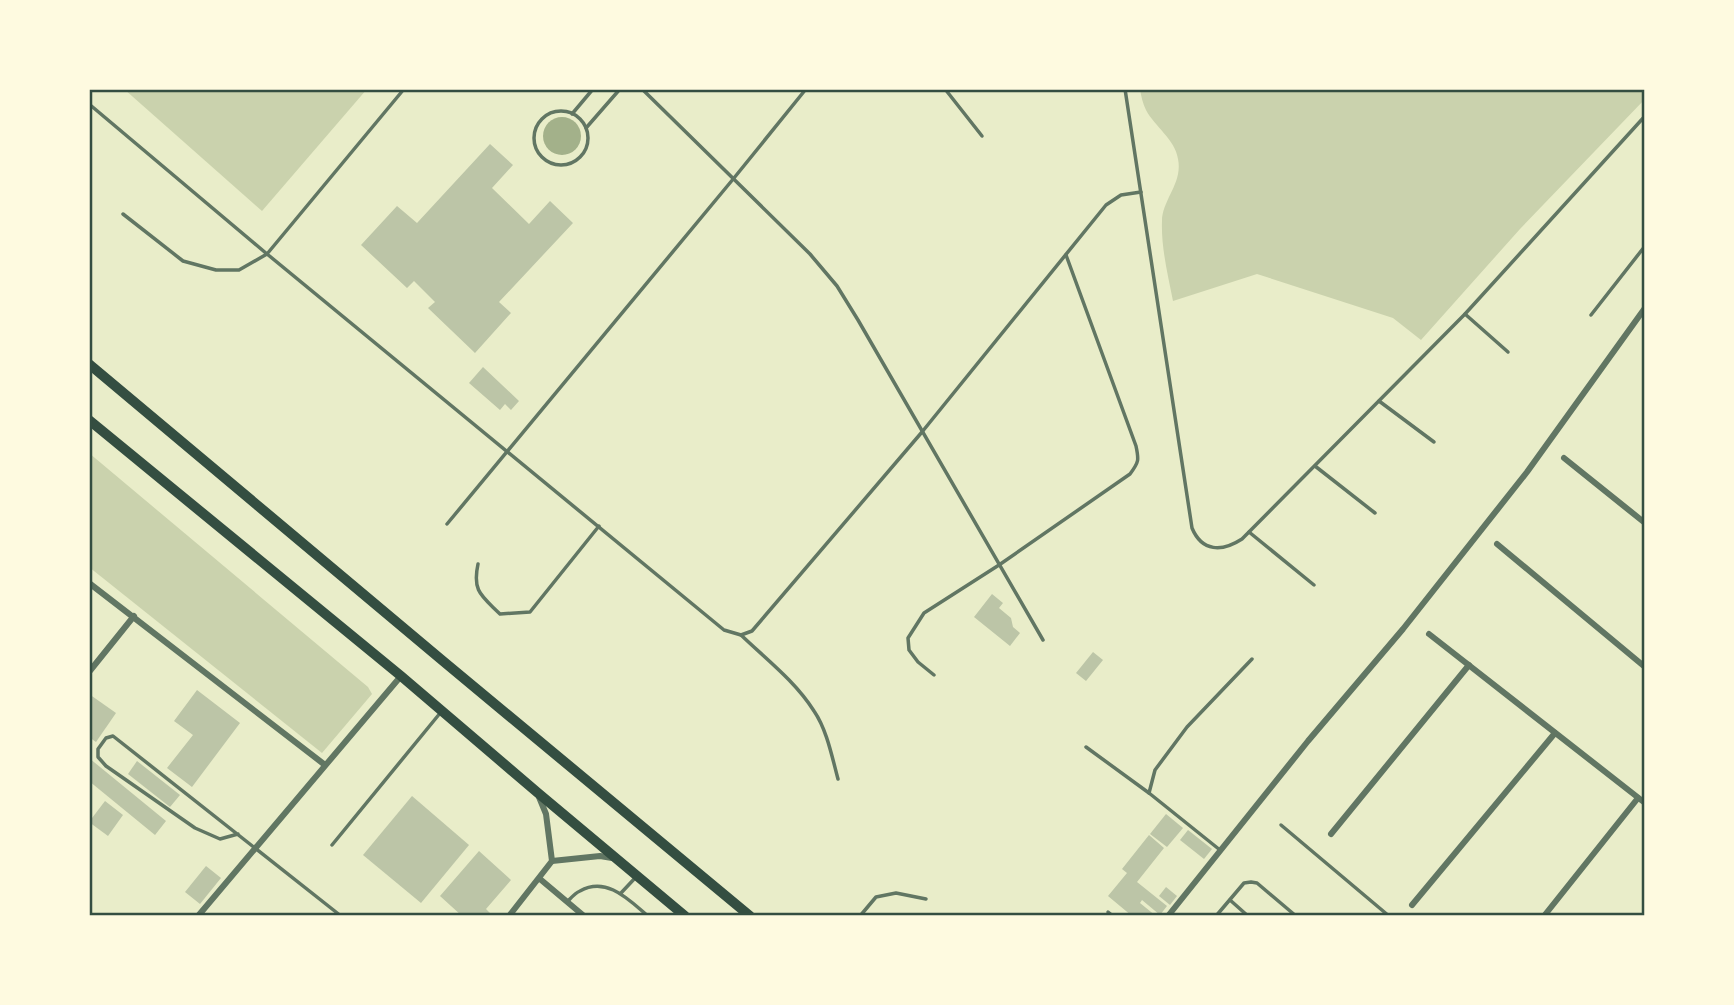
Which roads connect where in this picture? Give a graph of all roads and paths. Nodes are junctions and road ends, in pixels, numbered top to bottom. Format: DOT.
graph roads {
  1 [pos="404,89"];
  2 [pos="593,89"];
  3 [pos="620,89"];
  4 [pos="642,89"];
  5 [pos="806,89"];
  6 [pos="945,89"];
  7 [pos="1125,89"];
  8 [pos="89,104"];
  9 [pos="572,114"];
  10 [pos="1645,116"];
  11 [pos="586,128"];
  12 [pos="982,136"];
  13 [pos="734,178"];
  14 [pos="1141,192"];
  15 [pos="123,214"];
  16 [pos="1645,246"];
  17 [pos="267,254"];
  18 [pos="1066,255"];
  19 [pos="1645,308"];
  20 [pos="1465,314"];
  21 [pos="1591,315"];
  22 [pos="1508,352"];
  23 [pos="89,364"];
  24 [pos="1379,401"];
  25 [pos="89,420"];
  26 [pos="922,432"];
  27 [pos="1434,442"];
  28 [pos="507,450"];
  29 [pos="1564,458"];
  30 [pos="1315,466"];
  31 [pos="1375,513"];
  32 [pos="1645,523"];
  33 [pos="447,524"];
  34 [pos="599,526"];
  35 [pos="1249,532"];
  36 [pos="1497,544"];
  37 [pos="478,564"];
  38 [pos="999,565"];
  39 [pos="89,583"];
  40 [pos="1314,585"];
  41 [pos="134,616"];
  42 [pos="1429,634"];
  43 [pos="741,635"];
  44 [pos="1043,640"];
  45 [pos="1252,659"];
  46 [pos="1469,665"];
  47 [pos="1645,667"];
  48 [pos="89,672"];
  49 [pos="934,675"];
  50 [pos="401,676"];
  51 [pos="443,711"];
  52 [pos="1555,733"];
  53 [pos="1086,747"];
  54 [pos="325,765"];
  55 [pos="838,779"];
  56 [pos="538,793"];
  57 [pos="1149,793"];
  58 [pos="1638,798"];
  59 [pos="1645,803"];
  60 [pos="1281,825"];
  61 [pos="238,834"];
  62 [pos="1331,834"];
  63 [pos="332,845"];
  64 [pos="255,848"];
  65 [pos="1220,850"];
  66 [pos="617,859"];
  67 [pos="552,861"];
  68 [pos="637,876"];
  69 [pos="540,879"];
  70 [pos="621,892"];
  71 [pos="926,900"];
  72 [pos="1230,900"];
  73 [pos="567,902"];
  74 [pos="1412,905"];
  75 [pos="1108,912"];
  76 [pos="198,916"];
  77 [pos="341,916"];
  78 [pos="509,916"];
  79 [pos="584,916"];
  80 [pos="648,916"];
  81 [pos="685,916"];
  82 [pos="750,916"];
  83 [pos="860,916"];
  84 [pos="1113,916"];
  85 [pos="1167,916"];
  86 [pos="1216,916"];
  87 [pos="1248,916"];
  88 [pos="1296,916"];
  89 [pos="1389,916"];
  90 [pos="1544,916"];
  1 -- 17 [label="lane"];
  2 -- 9 [label="lane"];
  3 -- 11 [label="lane"];
  4 -- 13 [label="lane"];
  5 -- 13 [label="lane"];
  6 -- 12 [label="lane"];
  7 -- 14 [label="lane"];
  8 -- 17 [label="lane"];
  9 -- 11 [label="lane"];
  9 -- 11 [label="lane"];
  10 -- 20 [label="lane"];
  13 -- 26 [label="lane"];
  13 -- 28 [label="lane"];
  14 -- 18 [label="lane"];
  14 -- 35 [label="lane"];
  15 -- 17 [label="lane"];
  16 -- 21 [label="lane"];
  17 -- 28 [label="lane"];
  18 -- 26 [label="lane"];
  18 -- 38 [label="lane"];
  19 -- 65 [label="street"];
  20 -- 22 [label="lane"];
  20 -- 24 [label="lane"];
  23 -- 82 [label="highway"];
  24 -- 27 [label="lane"];
  24 -- 30 [label="lane"];
  25 -- 50 [label="highway"];
  26 -- 38 [label="lane"];
  26 -- 43 [label="lane"];
  28 -- 33 [label="lane"];
  28 -- 34 [label="lane"];
  29 -- 32 [label="street"];
  30 -- 31 [label="lane"];
  30 -- 35 [label="lane"];
  34 -- 37 [label="lane"];
  34 -- 43 [label="lane"];
  35 -- 40 [label="lane"];
  36 -- 47 [label="street"];
  38 -- 44 [label="lane"];
  38 -- 49 [label="lane"];
  39 -- 41 [label="street"];
  41 -- 48 [label="street"];
  41 -- 54 [label="street"];
  42 -- 46 [label="street"];
  43 -- 55 [label="lane"];
  45 -- 57 [label="lane"];
  46 -- 52 [label="street"];
  46 -- 62 [label="street"];
  50 -- 51 [label="highway"];
  50 -- 54 [label="street"];
  51 -- 56 [label="highway"];
  51 -- 63 [label="lane"];
  52 -- 58 [label="street"];
  52 -- 74 [label="street"];
  53 -- 57 [label="lane"];
  54 -- 64 [label="street"];
  56 -- 66 [label="highway"];
  56 -- 67 [label="street"];
  57 -- 65 [label="lane"];
  58 -- 59 [label="street"];
  58 -- 90 [label="street"];
  60 -- 89 [label="lane"];
  61 -- 61 [label="lane"];
  61 -- 64 [label="lane"];
  64 -- 76 [label="street"];
  64 -- 77 [label="lane"];
  65 -- 85 [label="street"];
  66 -- 67 [label="street"];
  66 -- 68 [label="highway"];
  67 -- 69 [label="street"];
  68 -- 70 [label="lane"];
  68 -- 81 [label="highway"];
  69 -- 73 [label="street"];
  69 -- 78 [label="street"];
  70 -- 73 [label="lane"];
  70 -- 80 [label="lane"];
  71 -- 83 [label="lane"];
  72 -- 86 [label="lane"];
  72 -- 87 [label="lane"];
  72 -- 88 [label="lane"];
  73 -- 79 [label="street"];
  75 -- 84 [label="lane"];
}
